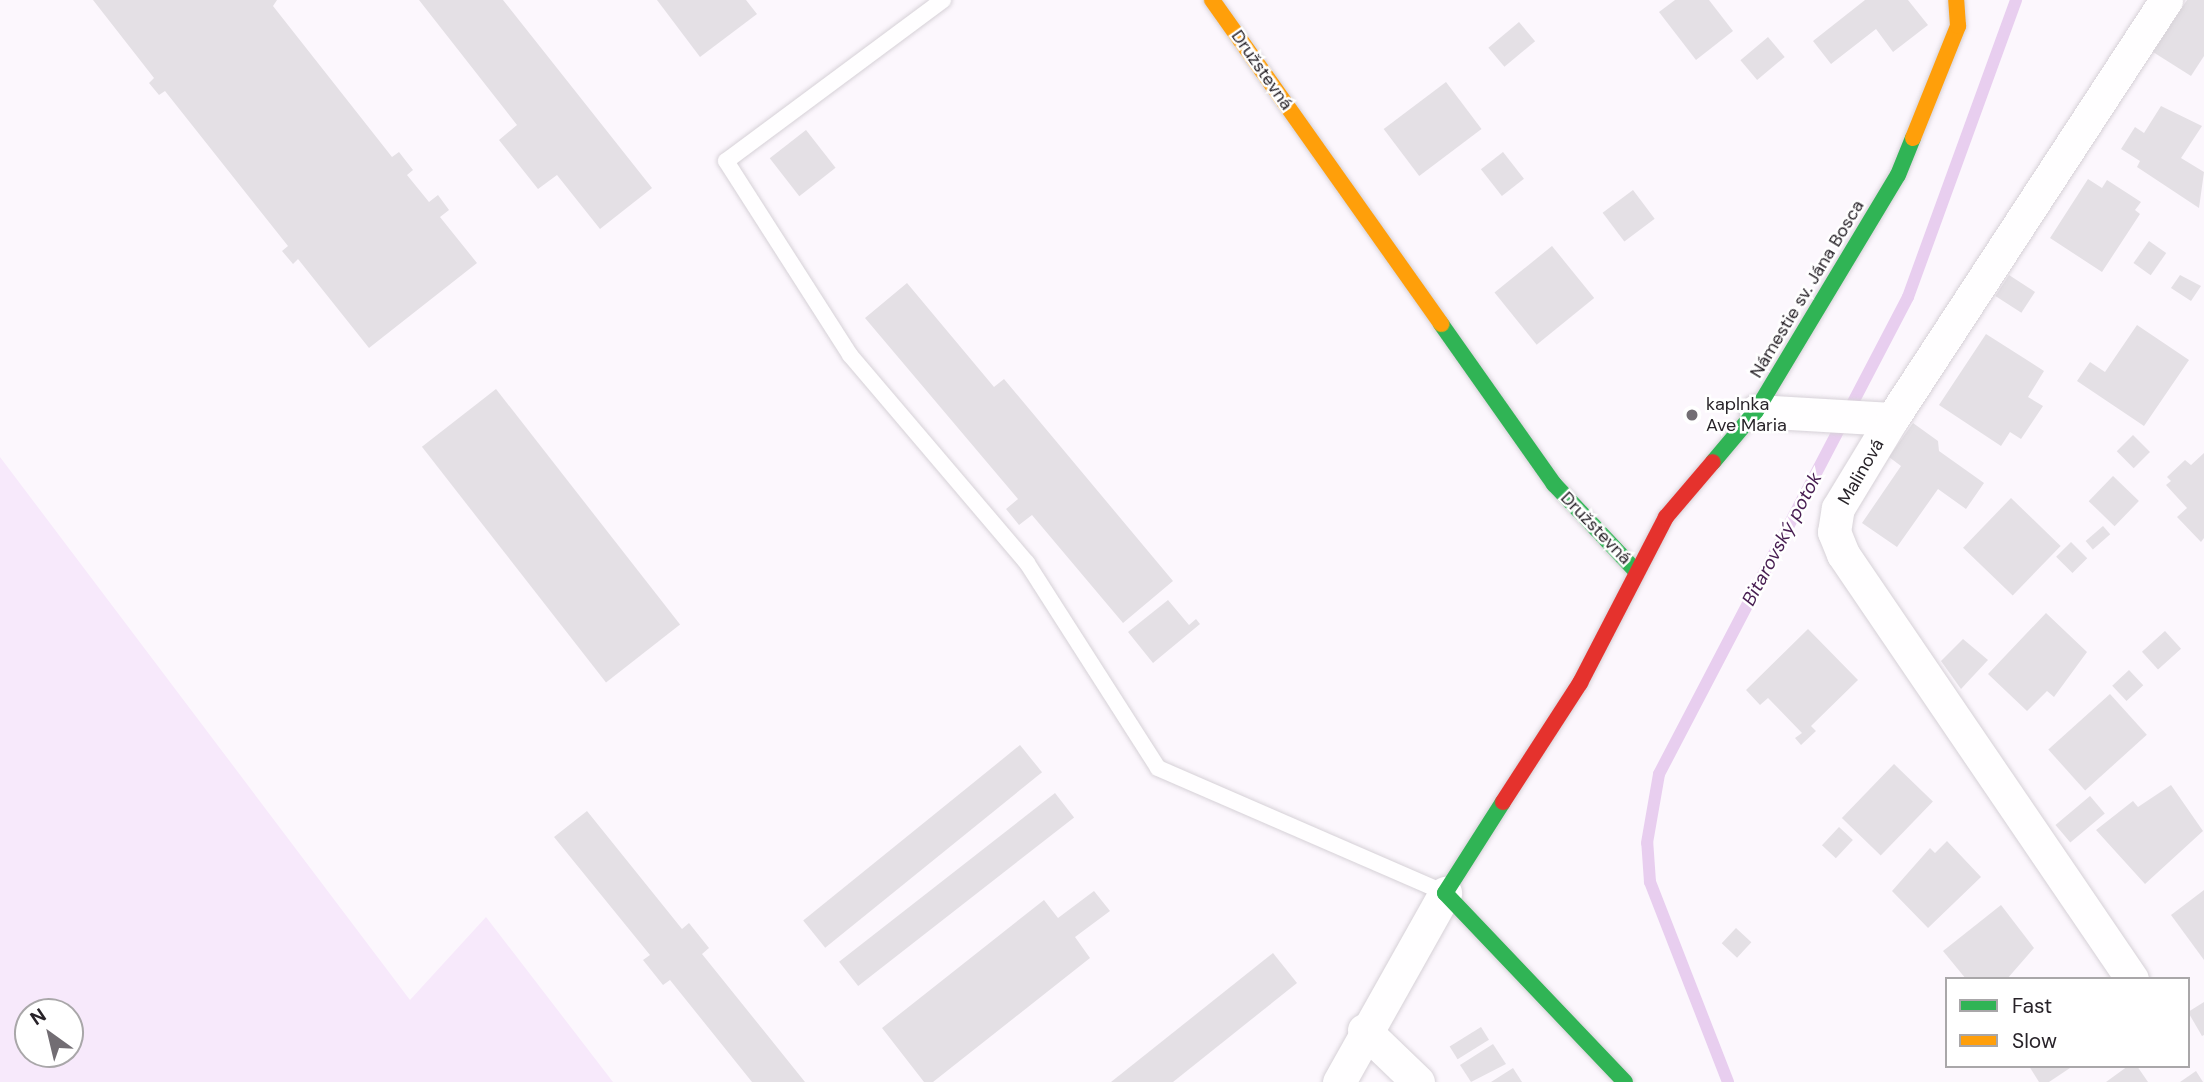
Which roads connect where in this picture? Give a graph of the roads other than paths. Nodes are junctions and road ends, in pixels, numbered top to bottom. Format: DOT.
graph roads {
  1 [pos="943,0"];
  2 [pos="1212,0"];
  3 [pos="1956,0"];
  4 [pos="2166,0"];
  5 [pos="1770,412"];
  6 [pos="1892,419"];
  7 [pos="1636,571"];
  8 [pos="1445,893"];
  9 [pos="2131,977"];
  10 [pos="1364,1030"];
  11 [pos="1339,1082"];
  12 [pos="1418,1082"];
  13 [pos="1625,1082"];
  1 -- 8 [label="lane"];
  2 -- 7 [label="street, Družstevná"];
  3 -- 5 [label="street, Námestie sv. Jána Bosca"];
  4 -- 6 [label="street, Malinová"];
  5 -- 6 [label="street"];
  5 -- 7 [label="street, Námestie sv. Jána Bosca"];
  6 -- 9 [label="street, Malinová"];
  7 -- 8 [label="street, Družstevná"];
  8 -- 10 [label="street"];
  8 -- 13 [label="street"];
  10 -- 11 [label="street"];
  10 -- 12 [label="street"];
}
